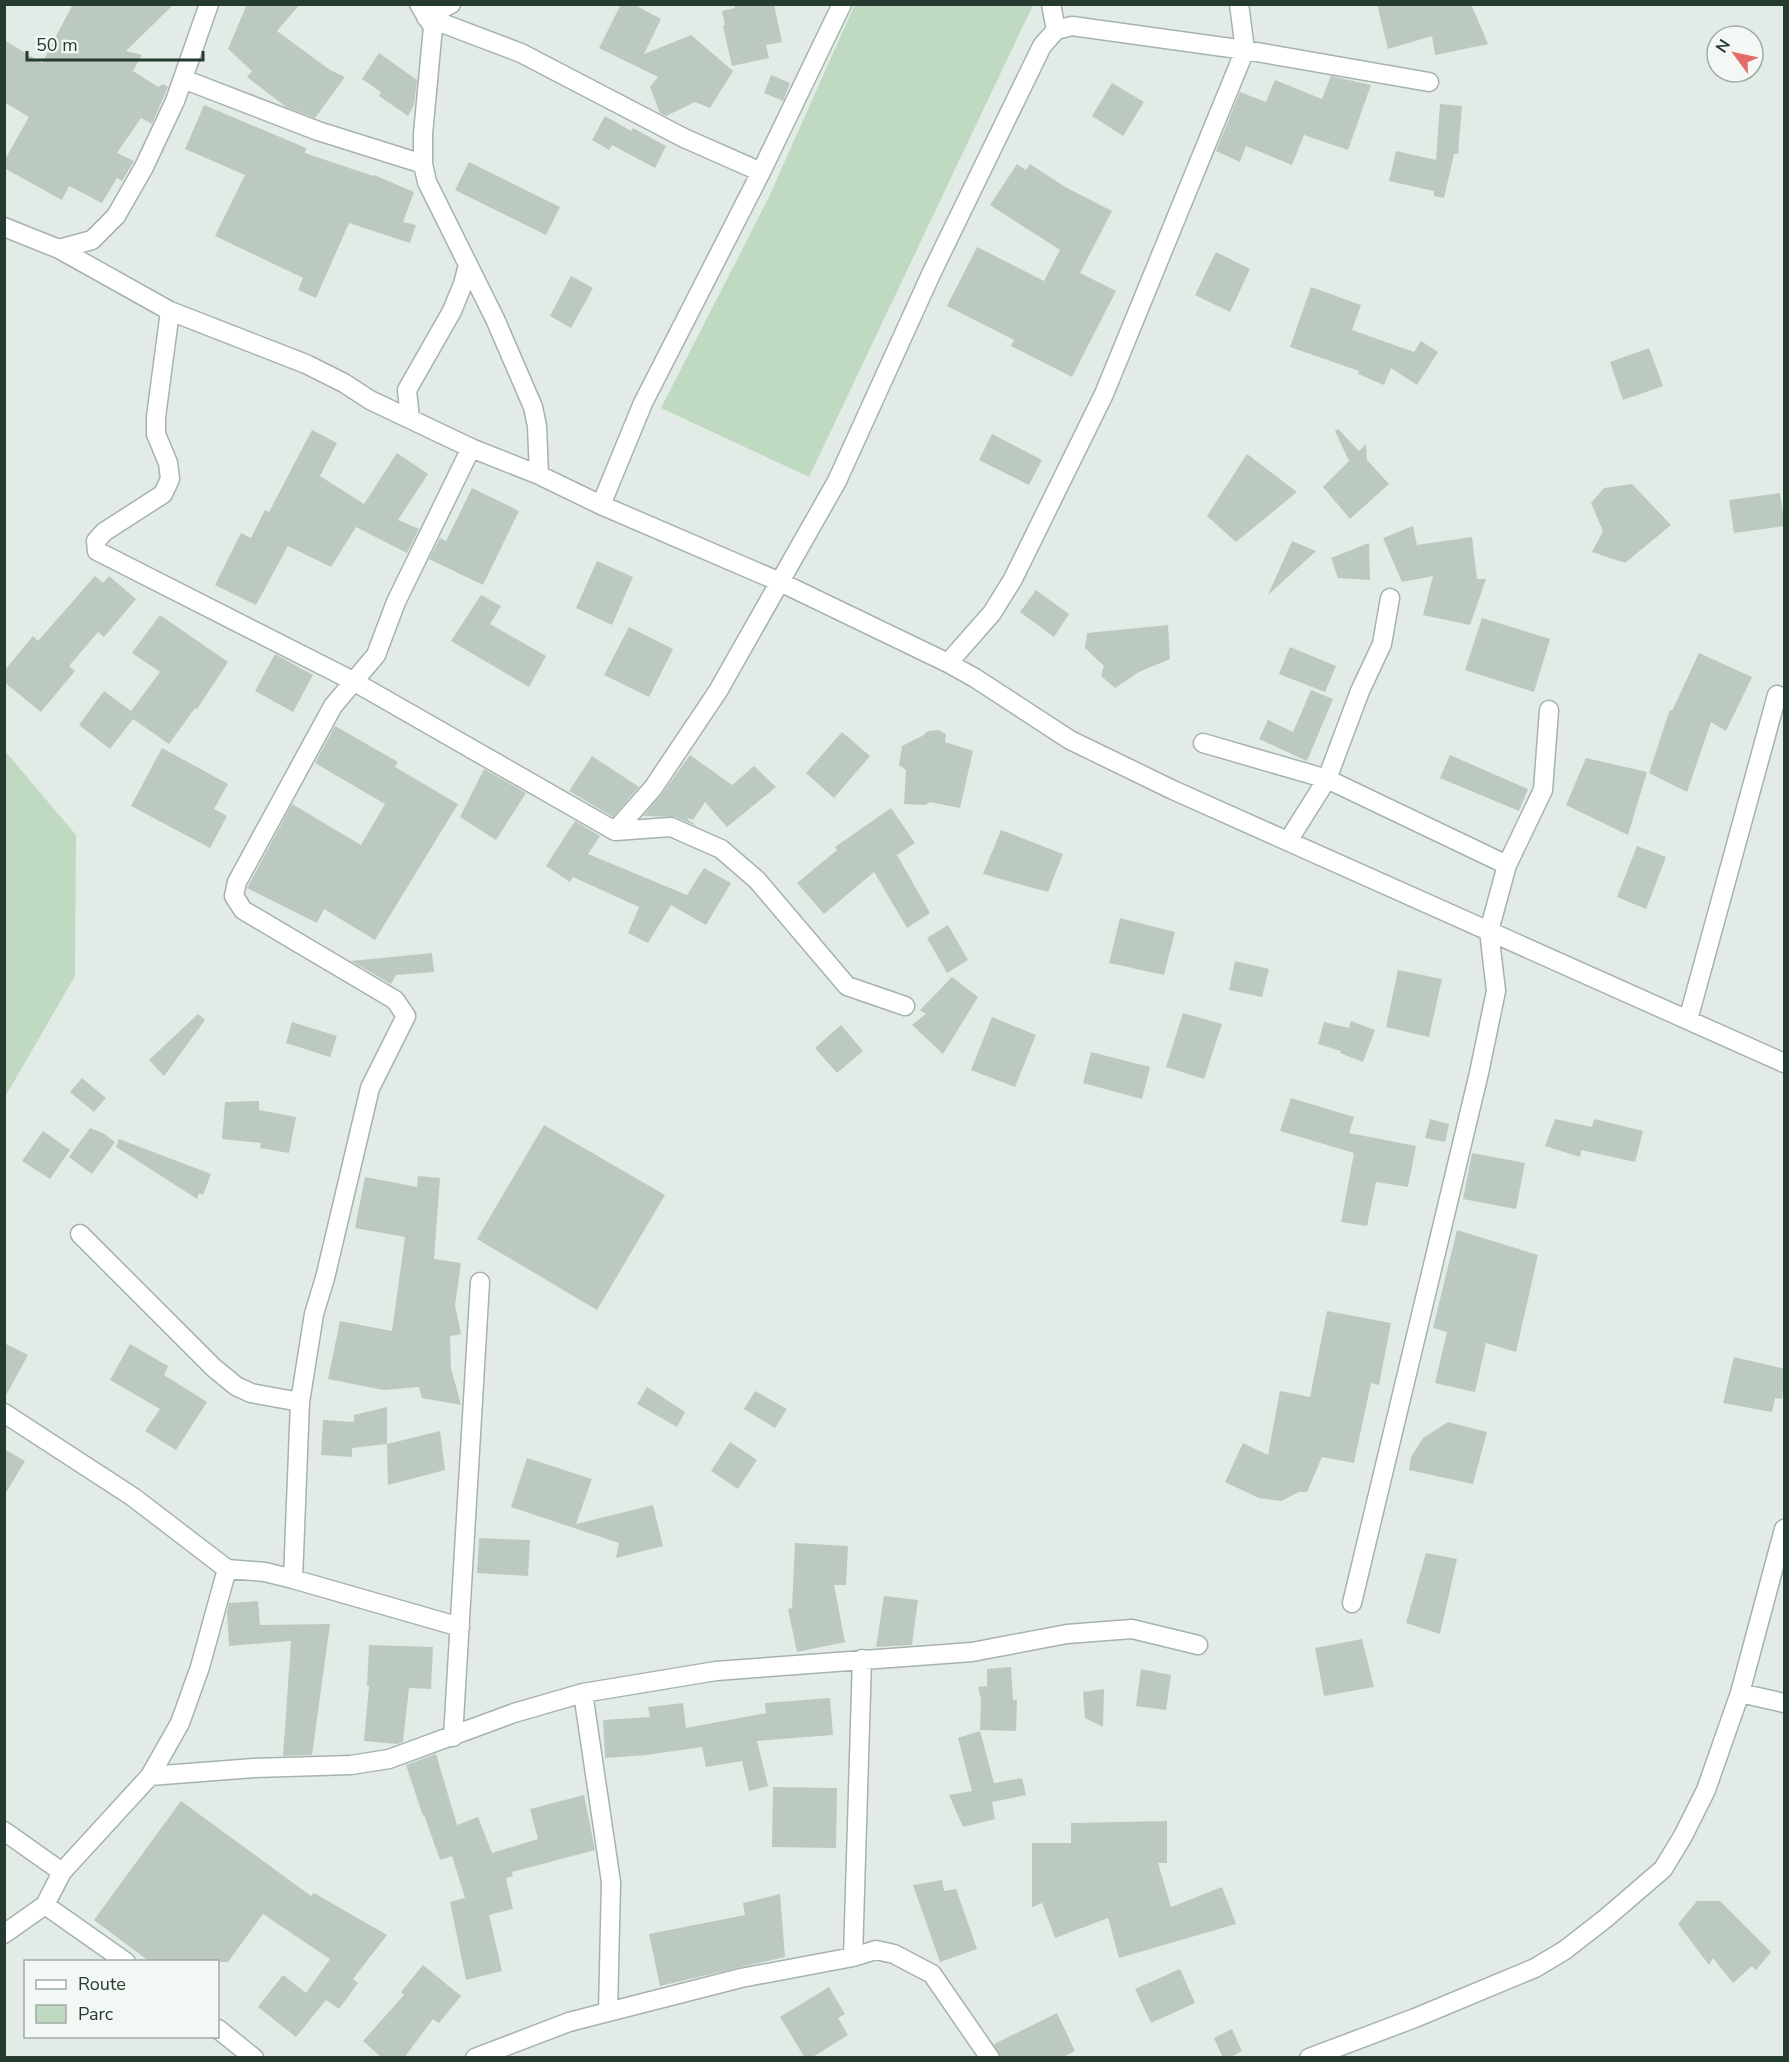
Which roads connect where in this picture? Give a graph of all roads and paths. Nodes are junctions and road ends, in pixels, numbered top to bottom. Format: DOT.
graph roads {
  1 [pos="209,4"];
  2 [pos="451,4"];
  3 [pos="842,4"];
  4 [pos="1051,4"];
  5 [pos="1239,4"];
  6 [pos="423,11"];
  7 [pos="1056,30"];
  8 [pos="1245,50"];
  9 [pos="183,79"];
  10 [pos="1429,82"];
  11 [pos="423,164"];
  12 [pos="761,172"];
  13 [pos="4,227"];
  14 [pos="59,249"];
  15 [pos="468,265"];
  16 [pos="170,311"];
  17 [pos="410,419"];
  18 [pos="471,448"];
  19 [pos="538,475"];
  20 [pos="601,505"];
  21 [pos="780,582"];
  22 [pos="1390,598"];
  23 [pos="948,663"];
  24 [pos="353,681"];
  25 [pos="1777,695"];
  26 [pos="1550,710"];
  27 [pos="1203,742"];
  28 [pos="1327,779"];
  29 [pos="615,831"];
  30 [pos="1287,841"];
  31 [pos="1507,865"];
  32 [pos="1489,931"];
  33 [pos="905,1006"];
  34 [pos="1688,1020"];
  35 [pos="1785,1063"];
  36 [pos="80,1234"];
  37 [pos="480,1282"];
  38 [pos="300,1402"];
  39 [pos="4,1413"];
  40 [pos="1785,1529"];
  41 [pos="227,1569"];
  42 [pos="292,1579"];
  43 [pos="1352,1603"];
  44 [pos="460,1626"];
  45 [pos="1198,1644"];
  46 [pos="862,1659"];
  47 [pos="582,1693"];
  48 [pos="1740,1693"];
  49 [pos="1785,1703"];
  50 [pos="453,1737"];
  51 [pos="150,1776"];
  52 [pos="4,1831"];
  53 [pos="62,1872"];
  54 [pos="45,1905"];
  55 [pos="4,1934"];
  56 [pos="853,1957"];
  57 [pos="123,1960"];
  58 [pos="608,2012"];
  59 [pos="219,2030"];
  60 [pos="254,2058"];
  61 [pos="476,2058"];
  62 [pos="990,2058"];
  63 [pos="1309,2058"];
  1 -- 9 [label="street"];
  2 -- 6 [label="street"];
  3 -- 12 [label="street"];
  4 -- 7 [label="street"];
  5 -- 8 [label="street"];
  6 -- 11 [label="street"];
  6 -- 12 [label="street"];
  7 -- 8 [label="street"];
  7 -- 21 [label="street"];
  8 -- 10 [label="street"];
  8 -- 23 [label="street"];
  9 -- 11 [label="street"];
  9 -- 14 [label="street"];
  11 -- 15 [label="street"];
  12 -- 20 [label="street"];
  13 -- 14 [label="street"];
  14 -- 16 [label="street"];
  15 -- 17 [label="street"];
  15 -- 19 [label="street"];
  16 -- 17 [label="street"];
  16 -- 24 [label="street"];
  17 -- 18 [label="street"];
  18 -- 19 [label="street"];
  18 -- 24 [label="street"];
  19 -- 20 [label="street"];
  20 -- 21 [label="street"];
  21 -- 23 [label="street"];
  21 -- 29 [label="street"];
  22 -- 28 [label="street"];
  23 -- 30 [label="street"];
  24 -- 29 [label="street"];
  24 -- 38 [label="street"];
  25 -- 34 [label="street"];
  26 -- 31 [label="street"];
  27 -- 28 [label="street"];
  28 -- 30 [label="street"];
  28 -- 31 [label="street"];
  29 -- 33 [label="street"];
  30 -- 32 [label="street"];
  31 -- 32 [label="street"];
  32 -- 34 [label="street"];
  32 -- 43 [label="street"];
  34 -- 35 [label="street"];
  36 -- 38 [label="street"];
  37 -- 44 [label="street"];
  38 -- 42 [label="street"];
  39 -- 41 [label="street"];
  40 -- 48 [label="street"];
  41 -- 42 [label="street"];
  41 -- 51 [label="street"];
  42 -- 44 [label="street"];
  44 -- 50 [label="street"];
  45 -- 46 [label="street"];
  46 -- 47 [label="street"];
  46 -- 56 [label="street"];
  47 -- 50 [label="street"];
  47 -- 58 [label="street"];
  48 -- 49 [label="street"];
  48 -- 63 [label="street"];
  50 -- 51 [label="street"];
  51 -- 53 [label="street"];
  52 -- 53 [label="street"];
  53 -- 54 [label="street"];
  54 -- 55 [label="street"];
  54 -- 57 [label="street"];
  56 -- 58 [label="street"];
  56 -- 62 [label="street"];
  58 -- 61 [label="street"];
  59 -- 60 [label="street"];
}
